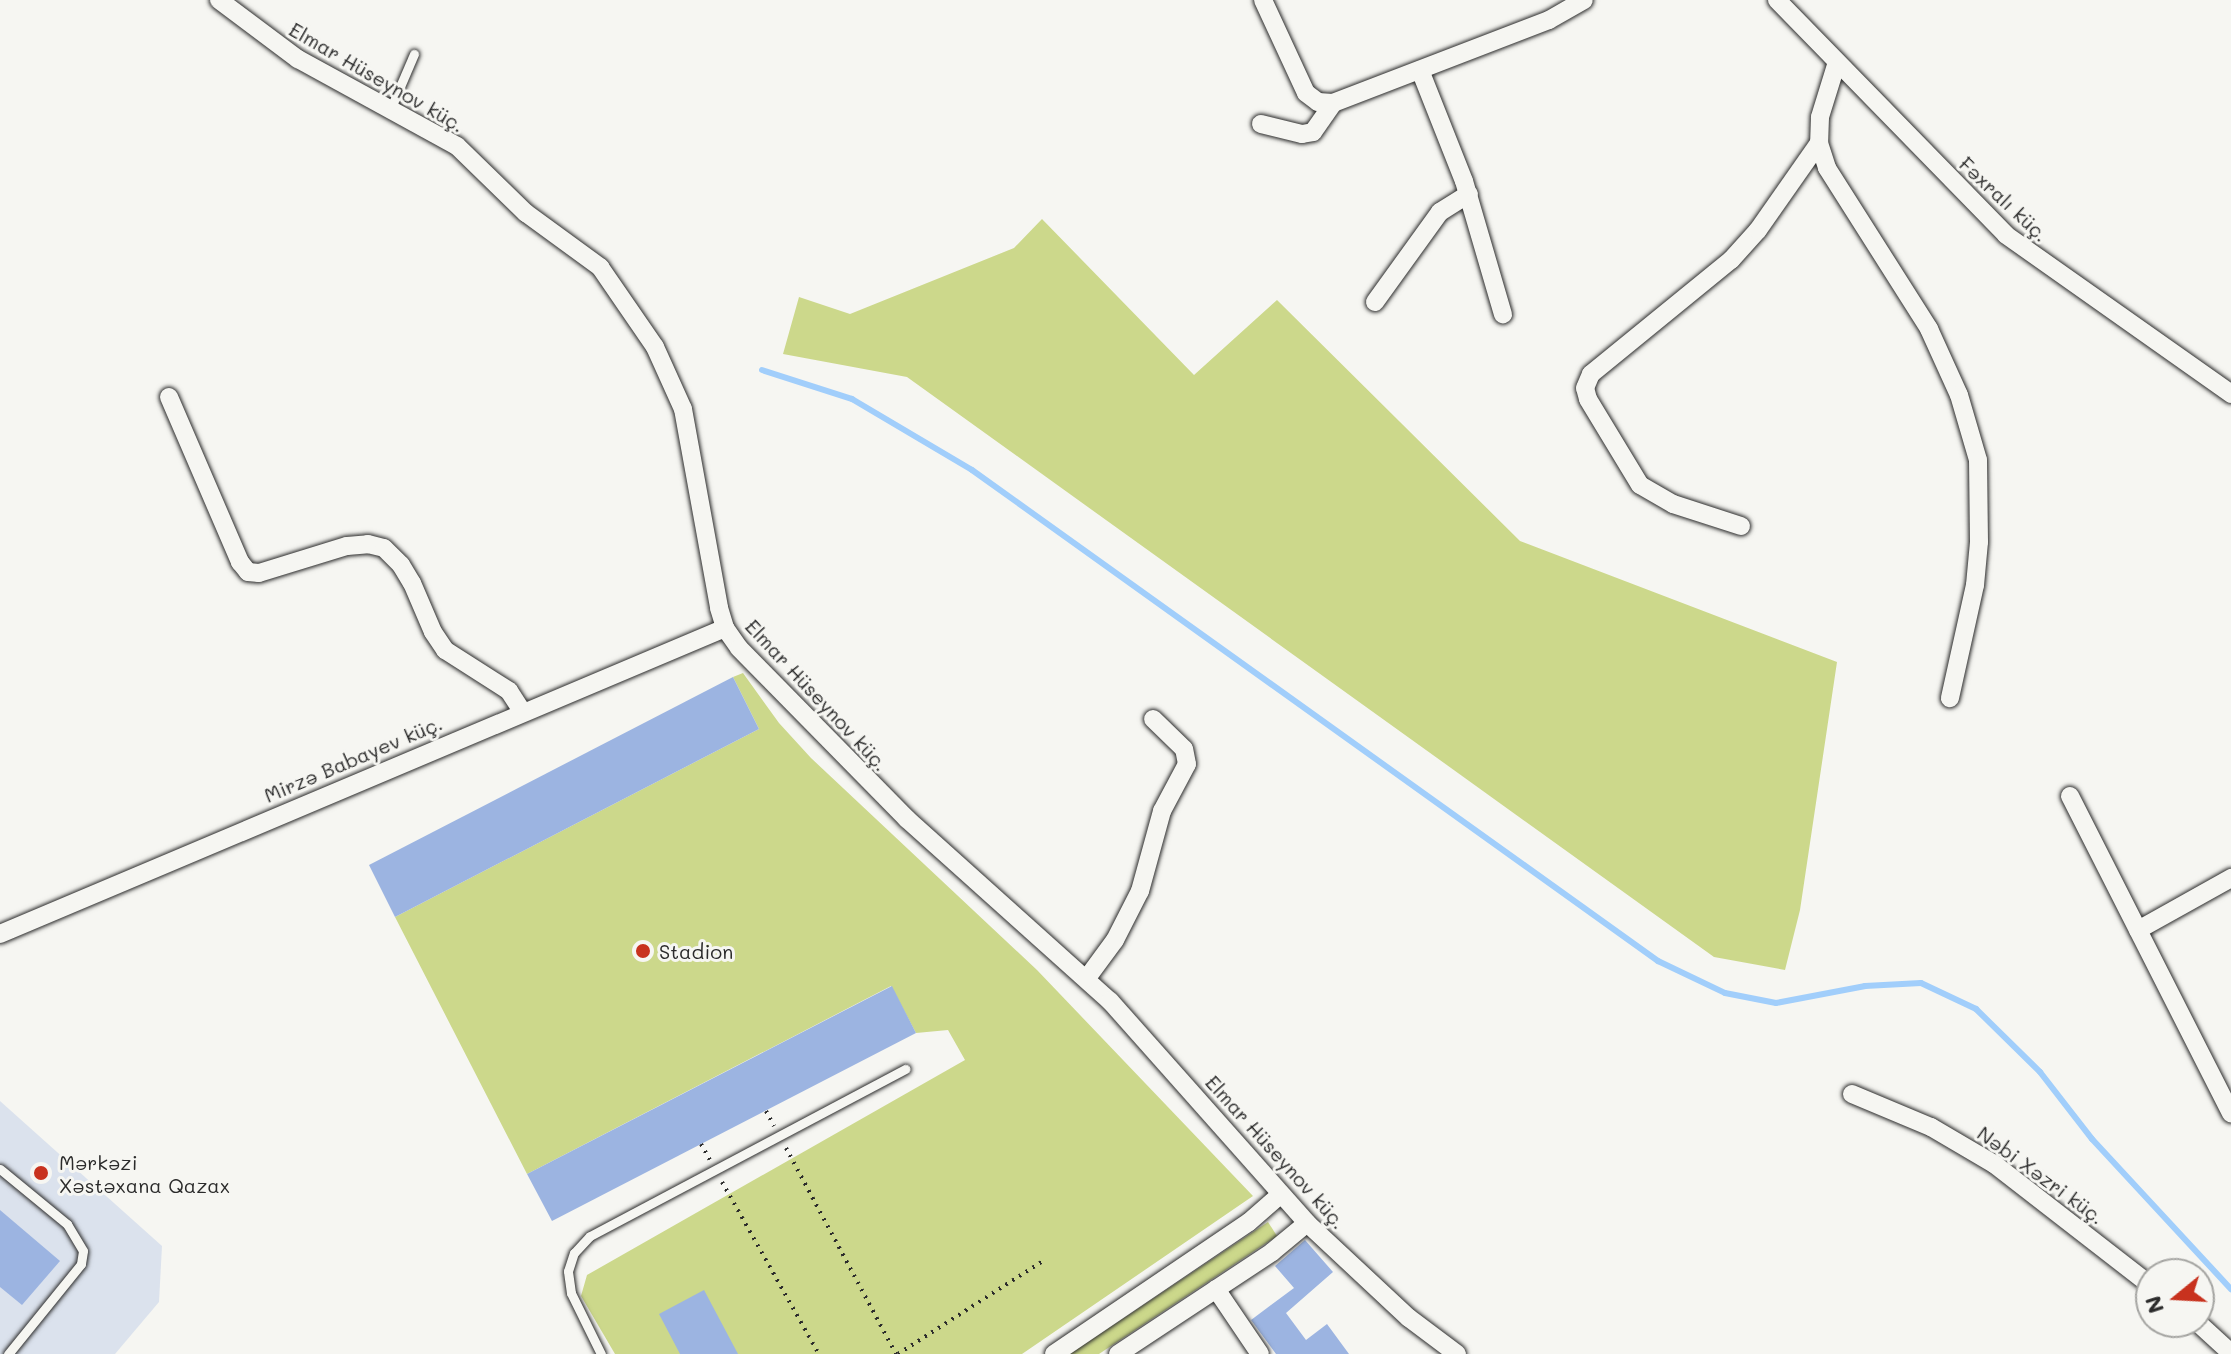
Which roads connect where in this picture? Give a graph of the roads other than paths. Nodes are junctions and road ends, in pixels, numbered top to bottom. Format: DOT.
graph roads {
  1 [pos="219,0"];
  2 [pos="1263,0"];
  3 [pos="1584,0"];
  4 [pos="1777,0"];
  5 [pos="414,54"];
  6 [pos="1837,62"];
  7 [pos="1420,70"];
  8 [pos="1333,103"];
  9 [pos="390,110"];
  10 [pos="1261,124"];
  11 [pos="1819,143"];
  12 [pos="1469,194"];
  13 [pos="1375,302"];
  14 [pos="1503,314"];
  15 [pos="2231,394"];
  16 [pos="169,397"];
  17 [pos="1741,526"];
  18 [pos="725,628"];
  19 [pos="1950,698"];
  20 [pos="522,711"];
  21 [pos="1153,719"];
  22 [pos="2070,796"];
  23 [pos="2231,878"];
  24 [pos="2138,930"];
  25 [pos="0,934"];
  26 [pos="1087,978"];
  27 [pos="906,1069"];
  28 [pos="1852,1094"];
  29 [pos="2231,1114"];
  30 [pos="0,1169"];
  31 [pos="1280,1195"];
  32 [pos="1307,1223"];
  33 [pos="2135,1274"];
  34 [pos="1216,1289"];
  35 [pos="2215,1338"];
  36 [pos="2231,1353"];
  37 [pos="8,1354"];
  38 [pos="601,1354"];
  39 [pos="1054,1354"];
  40 [pos="1118,1354"];
  41 [pos="1260,1354"];
  42 [pos="1457,1354"];
  1 -- 9 [label="street, Elmar Hüseynov küç."];
  2 -- 8 [label="street"];
  3 -- 7 [label="street"];
  4 -- 6 [label="street, Fəxralı küç."];
  5 -- 9 [label="lane"];
  6 -- 11 [label="street"];
  6 -- 15 [label="street, Fəxralı küç."];
  7 -- 8 [label="street"];
  7 -- 12 [label="street"];
  8 -- 10 [label="street"];
  9 -- 18 [label="street, Elmar Hüseynov küç."];
  11 -- 17 [label="street"];
  11 -- 19 [label="street"];
  12 -- 13 [label="street"];
  12 -- 14 [label="street"];
  16 -- 20 [label="street"];
  18 -- 20 [label="street, Mirzə Babayev küç."];
  18 -- 26 [label="street, Elmar Hüseynov küç."];
  20 -- 25 [label="street, Mirzə Babayev küç."];
  21 -- 26 [label="street"];
  22 -- 24 [label="street"];
  23 -- 24 [label="street"];
  24 -- 29 [label="street"];
  26 -- 31 [label="street, Elmar Hüseynov küç."];
  27 -- 38 [label="lane"];
  28 -- 33 [label="street, Nəbi Xəzri küç."];
  30 -- 37 [label="lane"];
  31 -- 32 [label="street, Elmar Hüseynov küç."];
  31 -- 39 [label="street"];
  32 -- 34 [label="street"];
  32 -- 42 [label="street, Elmar Hüseynov küç."];
  34 -- 40 [label="street"];
  34 -- 41 [label="street"];
  35 -- 36 [label="street"];
}
